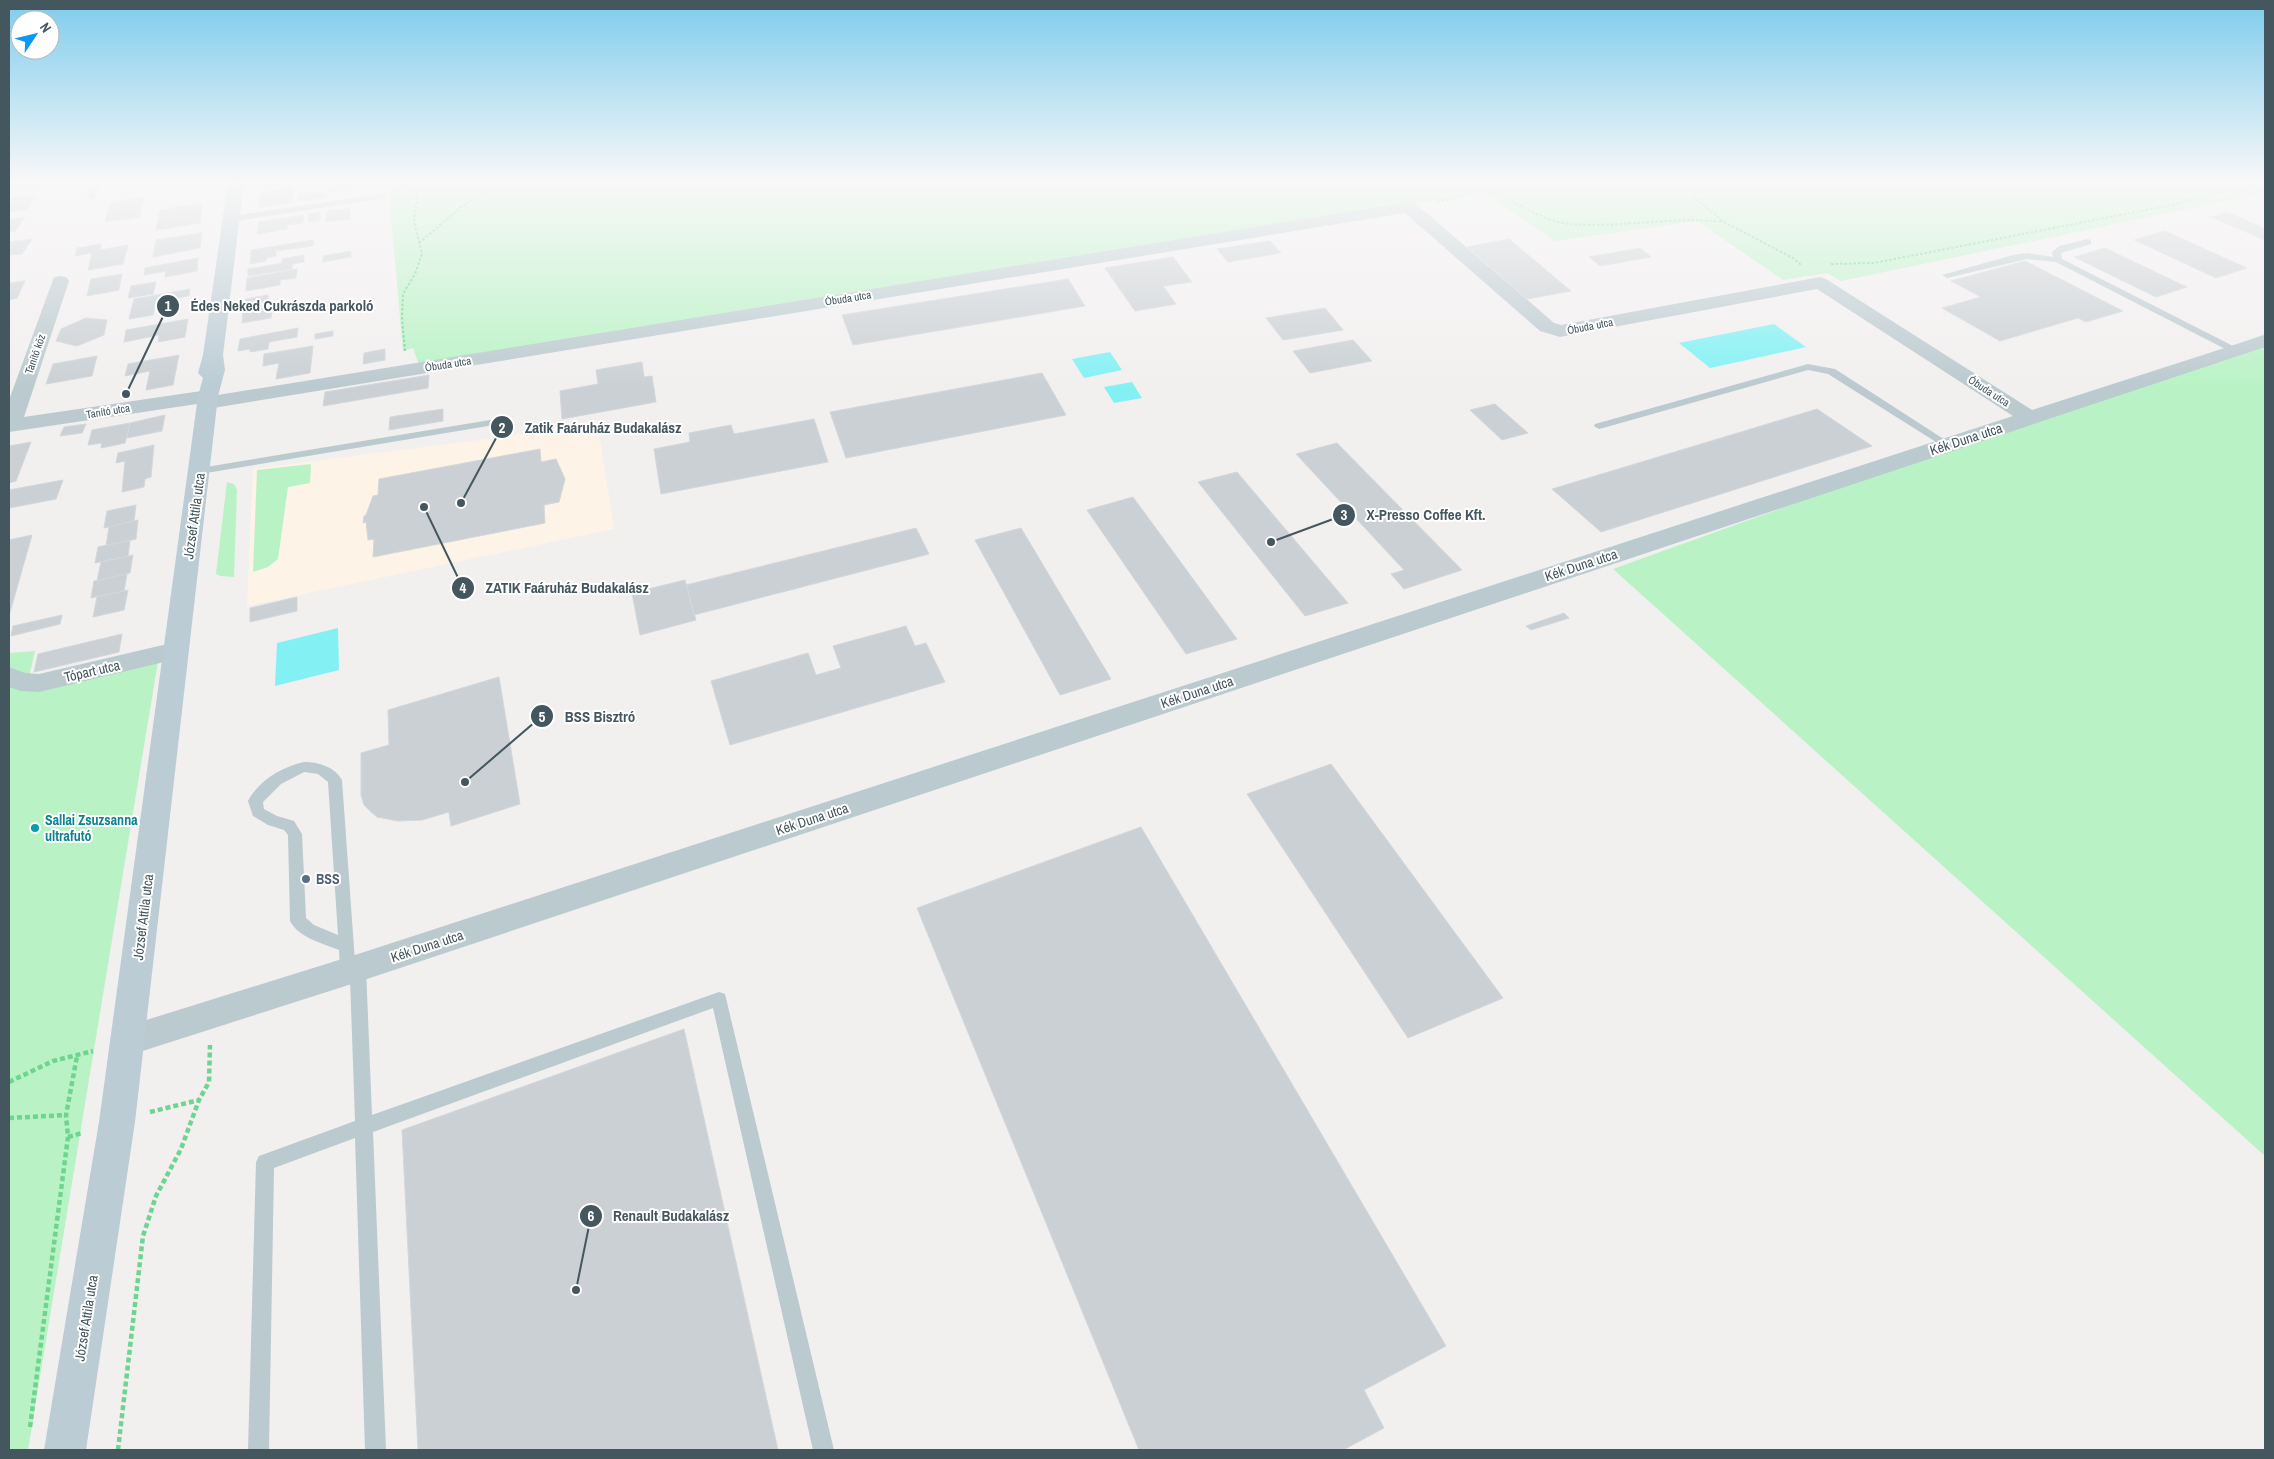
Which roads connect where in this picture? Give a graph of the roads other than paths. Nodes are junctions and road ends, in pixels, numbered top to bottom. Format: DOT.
graph roads {
  1 [pos="226,250"];
  2 [pos="1145,250"];
  3 [pos="1459,250"];
  4 [pos="2059,250"];
  5 [pos="2058,260"];
  6 [pos="1947,275"];
  7 [pos="60,282"];
  8 [pos="2265,341"];
  9 [pos="2236,351"];
  10 [pos="208,394"];
  11 [pos="2030,418"];
  12 [pos="496,422"];
  13 [pos="9,426"];
  14 [pos="1599,426"];
  15 [pos="1948,445"];
  16 [pos="200,471"];
  17 [pos="176,651"];
  18 [pos="9,676"];
  19 [pos="351,962"];
  20 [pos="128,1041"];
  21 [pos="364,1126"];
  22 [pos="65,1450"];
  23 [pos="258,1450"];
  24 [pos="376,1450"];
  25 [pos="824,1450"];
  1 -- 10 [label="main road, József Attila utca"];
  2 -- 10 [label="street, Óbuda utca"];
  3 -- 11 [label="street, Óbuda utca"];
  4 -- 5 [label="lane"];
  5 -- 6 [label="lane"];
  5 -- 9 [label="lane"];
  7 -- 13 [label="street, Tanító köz"];
  8 -- 9 [label="street, Kék Duna utca"];
  9 -- 11 [label="street, Kék Duna utca"];
  10 -- 13 [label="street, Tanító utca"];
  10 -- 16 [label="main road, József Attila utca"];
  11 -- 15 [label="street, Kék Duna utca"];
  12 -- 16 [label="lane"];
  14 -- 15 [label="lane"];
  15 -- 19 [label="street, Kék Duna utca"];
  16 -- 17 [label="main road, József Attila utca"];
  17 -- 18 [label="street, Tópart utca"];
  17 -- 20 [label="main road, József Attila utca"];
  19 -- 19 [label="lane"];
  19 -- 20 [label="street, Kék Duna utca"];
  19 -- 21 [label="lane"];
  20 -- 22 [label="main road, József Attila utca"];
  21 -- 23 [label="lane"];
  21 -- 24 [label="lane"];
  21 -- 25 [label="lane"];
}
